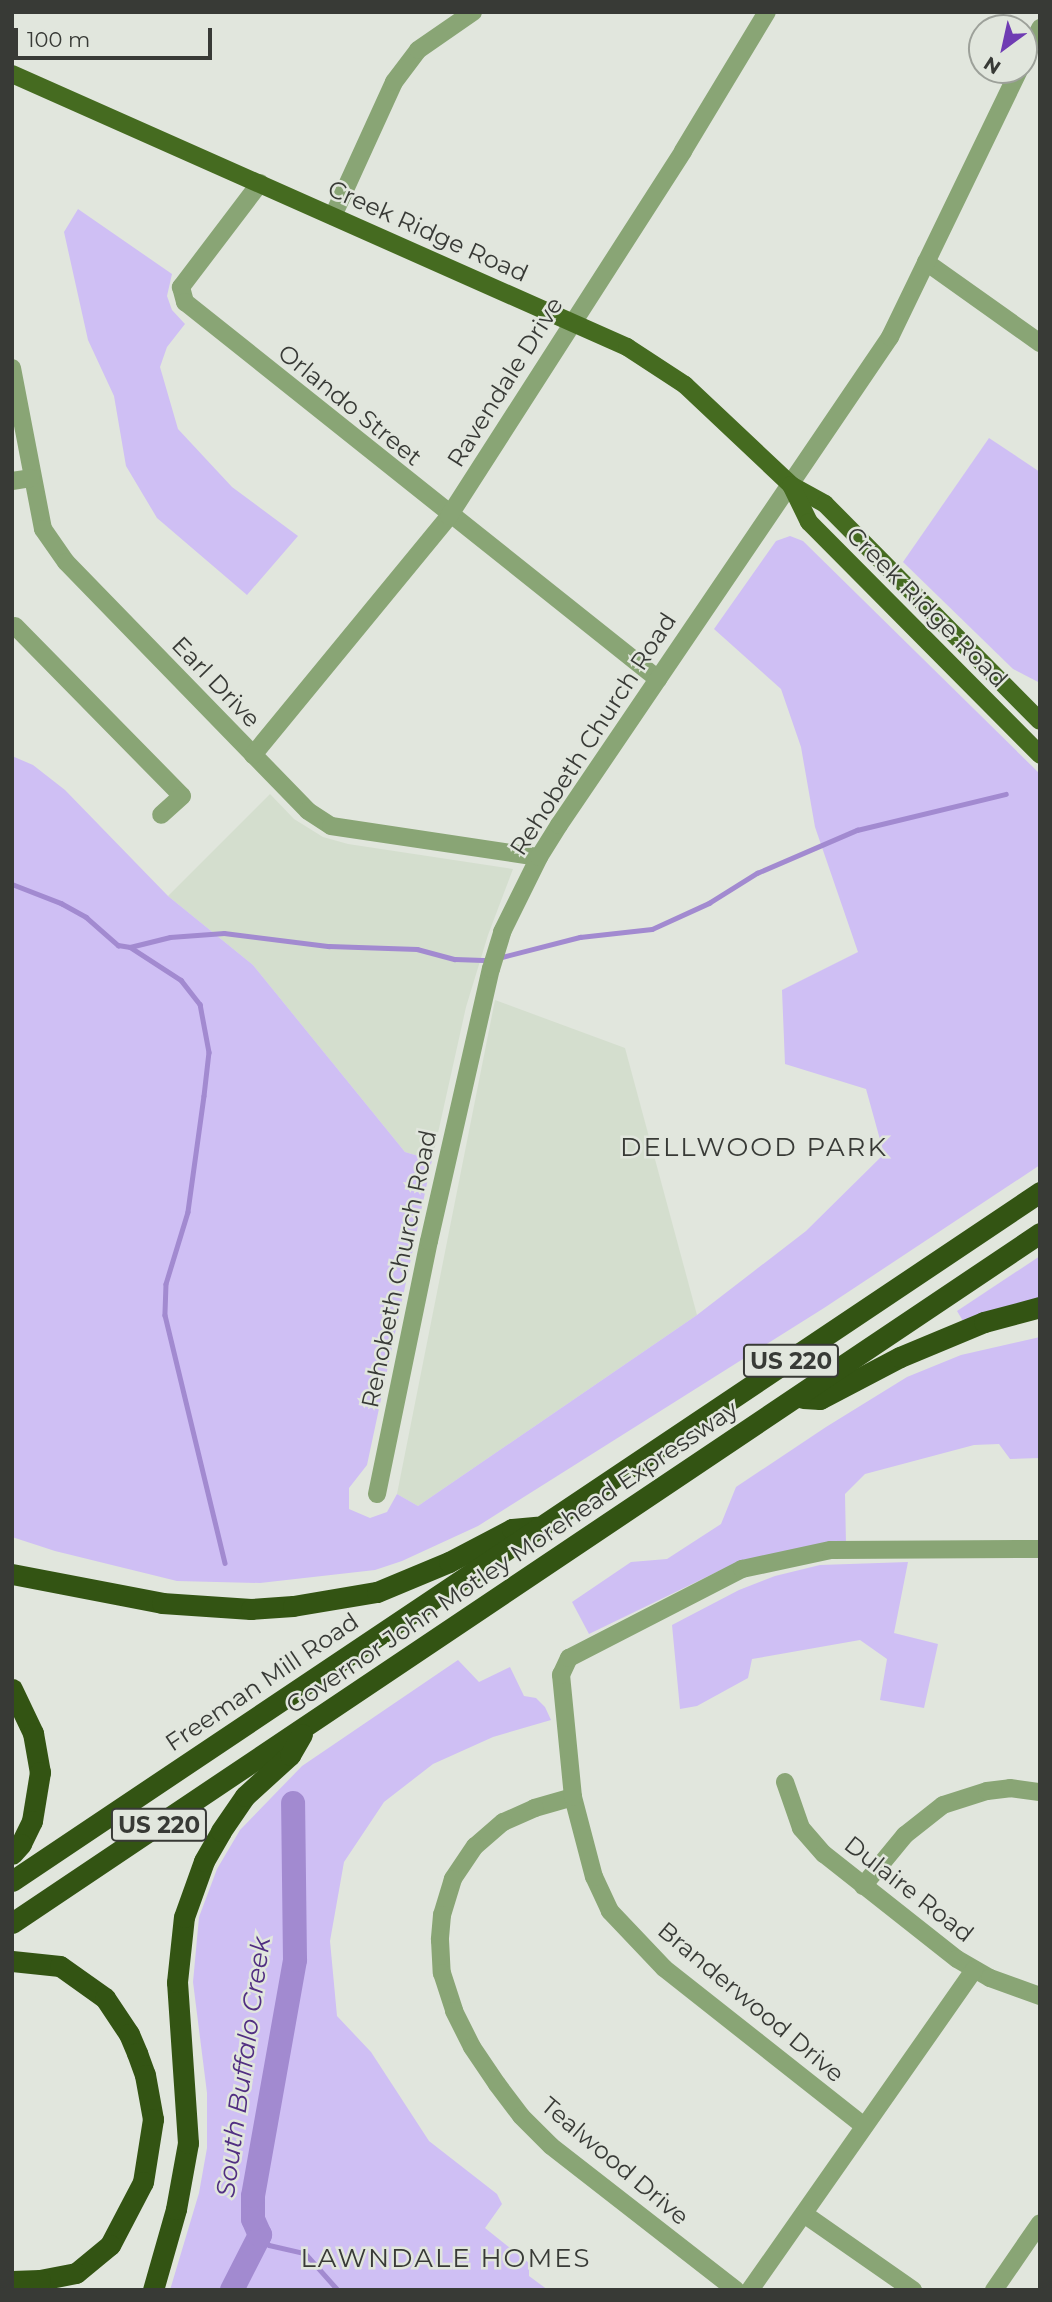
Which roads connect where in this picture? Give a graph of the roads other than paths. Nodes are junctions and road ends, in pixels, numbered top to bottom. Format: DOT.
graph roads {
  1 [pos="473,12"];
  2 [pos="767,12"];
  3 [pos="12,74"];
  4 [pos="1012,84"];
  5 [pos="260,183"];
  6 [pos="333,216"];
  7 [pos="926,262"];
  8 [pos="572,322"];
  9 [pos="1040,343"];
  10 [pos="12,368"];
  11 [pos="31,478"];
  12 [pos="12,481"];
  13 [pos="791,485"];
  14 [pos="449,516"];
  15 [pos="13,625"];
  16 [pos="658,679"];
  17 [pos="1040,721"];
  18 [pos="253,755"];
  19 [pos="1040,755"];
  20 [pos="161,815"];
  21 [pos="539,857"];
  22 [pos="1040,1192"];
  23 [pos="1040,1233"];
  24 [pos="1040,1307"];
  25 [pos="797,1398"];
  26 [pos="377,1494"];
  27 [pos="541,1526"];
  28 [pos="1040,1549"];
  29 [pos="12,1561"];
  30 [pos="12,1574"];
  31 [pos="162,1603"];
  32 [pos="12,1689"];
  33 [pos="305,1728"];
  34 [pos="785,1783"];
  35 [pos="1040,1792"];
  36 [pos="573,1797"];
  37 [pos="12,1854"];
  38 [pos="12,1881"];
  39 [pos="863,1886"];
  40 [pos="12,1923"];
  41 [pos="12,1961"];
  42 [pos="974,1970"];
  43 [pos="1040,1996"];
  44 [pos="864,2126"];
  45 [pos="804,2214"];
  46 [pos="1040,2223"];
  47 [pos="12,2281"];
  48 [pos="153,2290"];
  49 [pos="736,2290"];
  50 [pos="750,2290"];
  51 [pos="913,2290"];
  52 [pos="994,2290"];
  1 -- 6 [label="street"];
  2 -- 8 [label="street, Ravendale Drive"];
  3 -- 5 [label="main road, Creek Ridge Road"];
  4 -- 7 [label="street, Rehobeth Church Road"];
  5 -- 6 [label="main road, Creek Ridge Road"];
  5 -- 14 [label="street, Orlando Street"];
  6 -- 8 [label="main road, Creek Ridge Road"];
  7 -- 9 [label="street"];
  7 -- 13 [label="street, Rehobeth Church Road"];
  8 -- 13 [label="main road, Creek Ridge Road"];
  8 -- 14 [label="street, Ravendale Drive"];
  10 -- 11 [label="street, Earl Drive"];
  11 -- 12 [label="street"];
  11 -- 18 [label="street, Earl Drive"];
  13 -- 16 [label="street, Rehobeth Church Road"];
  13 -- 17 [label="main road, Creek Ridge Road"];
  13 -- 19 [label="main road, Creek Ridge Road"];
  14 -- 16 [label="street, Orlando Street"];
  14 -- 18 [label="street, Ravendale Drive"];
  15 -- 20 [label="street"];
  16 -- 21 [label="street, Rehobeth Church Road"];
  18 -- 21 [label="street, Earl Drive"];
  21 -- 26 [label="street, Rehobeth Church Road"];
  22 -- 27 [label="highway, Governor John Motley Morehead Expressway / US 220"];
  23 -- 25 [label="highway, Governor John Motley Morehead Expressway / US 220"];
  24 -- 25 [label="highway"];
  25 -- 33 [label="highway, Governor John Motley Morehead Expressway / US 220"];
  27 -- 31 [label="highway, US 220"];
  27 -- 38 [label="highway, Freeman Mill Road"];
  28 -- 36 [label="street, Branderwood Drive"];
  29 -- 31 [label="highway, US 220"];
  30 -- 31 [label="highway"];
  32 -- 37 [label="highway"];
  33 -- 40 [label="highway, Governor John Motley Morehead Expressway / US 220"];
  33 -- 48 [label="highway"];
  34 -- 39 [label="street, Dulaire Road"];
  35 -- 39 [label="street"];
  36 -- 44 [label="street, Branderwood Drive"];
  36 -- 49 [label="street, Tealwood Drive"];
  39 -- 42 [label="street, Dulaire Road"];
  41 -- 47 [label="highway"];
  42 -- 43 [label="street, Dulaire Road"];
  42 -- 44 [label="street"];
  44 -- 45 [label="street"];
  45 -- 50 [label="street"];
  45 -- 51 [label="street"];
  46 -- 52 [label="street"];
}
